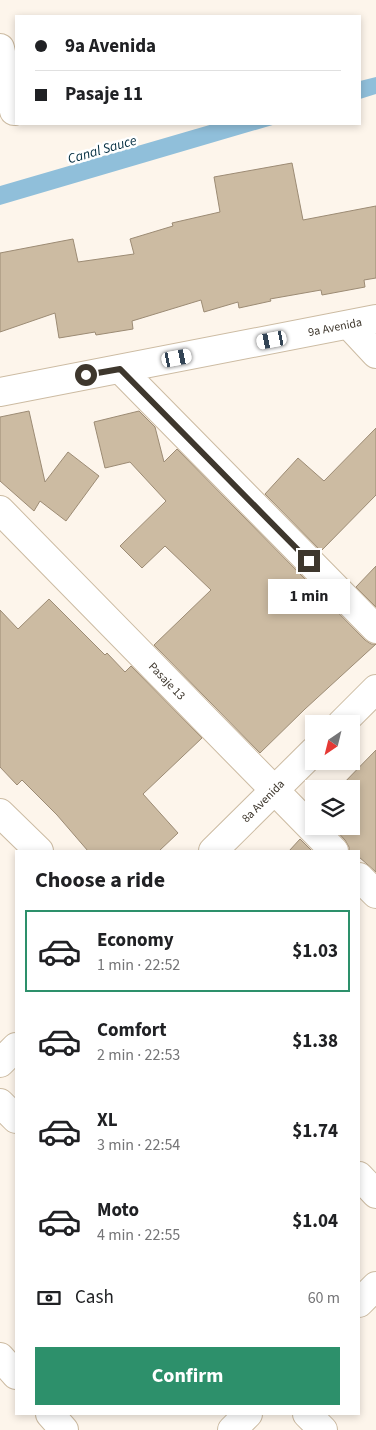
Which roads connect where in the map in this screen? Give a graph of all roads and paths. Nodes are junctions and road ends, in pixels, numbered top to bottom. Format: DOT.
graph roads {
  1 [pos="0,48"];
  2 [pos="14,111"];
  3 [pos="376,319"];
  4 [pos="349,325"];
  5 [pos="376,354"];
  6 [pos="120,369"];
  7 [pos="0,392"];
  8 [pos="0,510"];
  9 [pos="376,629"];
  10 [pos="376,689"];
  11 [pos="350,715"];
  12 [pos="305,759"];
  13 [pos="274,790"];
  14 [pos="0,813"];
  15 [pos="38,850"];
  16 [pos="213,850"];
  17 [pos="333,850"];
  18 [pos="360,877"];
  19 [pos="376,894"];
  20 [pos="15,1048"];
  21 [pos="0,1063"];
  22 [pos="0,1103"];
  23 [pos="15,1118"];
  24 [pos="360,1177"];
  25 [pos="376,1194"];
  26 [pos="376,1286"];
  27 [pos="360,1302"];
  28 [pos="0,1357"];
  29 [pos="15,1375"];
  30 [pos="51,1415"];
  31 [pos="247,1415"];
  32 [pos="308,1415"];
  33 [pos="64,1430"];
  34 [pos="232,1430"];
  35 [pos="323,1430"];
  1 -- 2 [label="street"];
  3 -- 4 [label="street, 9a Avenida"];
  4 -- 5 [label="street"];
  4 -- 6 [label="street, 9a Avenida"];
  6 -- 7 [label="street, 9a Avenida"];
  6 -- 9 [label="street"];
  8 -- 13 [label="street, Pasaje 13"];
  10 -- 11 [label="street"];
  12 -- 13 [label="street, 8a Avenida"];
  13 -- 16 [label="street, 8a Avenida"];
  13 -- 17 [label="street, Pasaje 13"];
  14 -- 15 [label="street"];
  18 -- 19 [label="street"];
  20 -- 21 [label="street"];
  22 -- 23 [label="street"];
  24 -- 25 [label="street"];
  26 -- 27 [label="street"];
  28 -- 29 [label="street"];
  30 -- 33 [label="street"];
  31 -- 34 [label="street"];
  32 -- 35 [label="street"];
}
